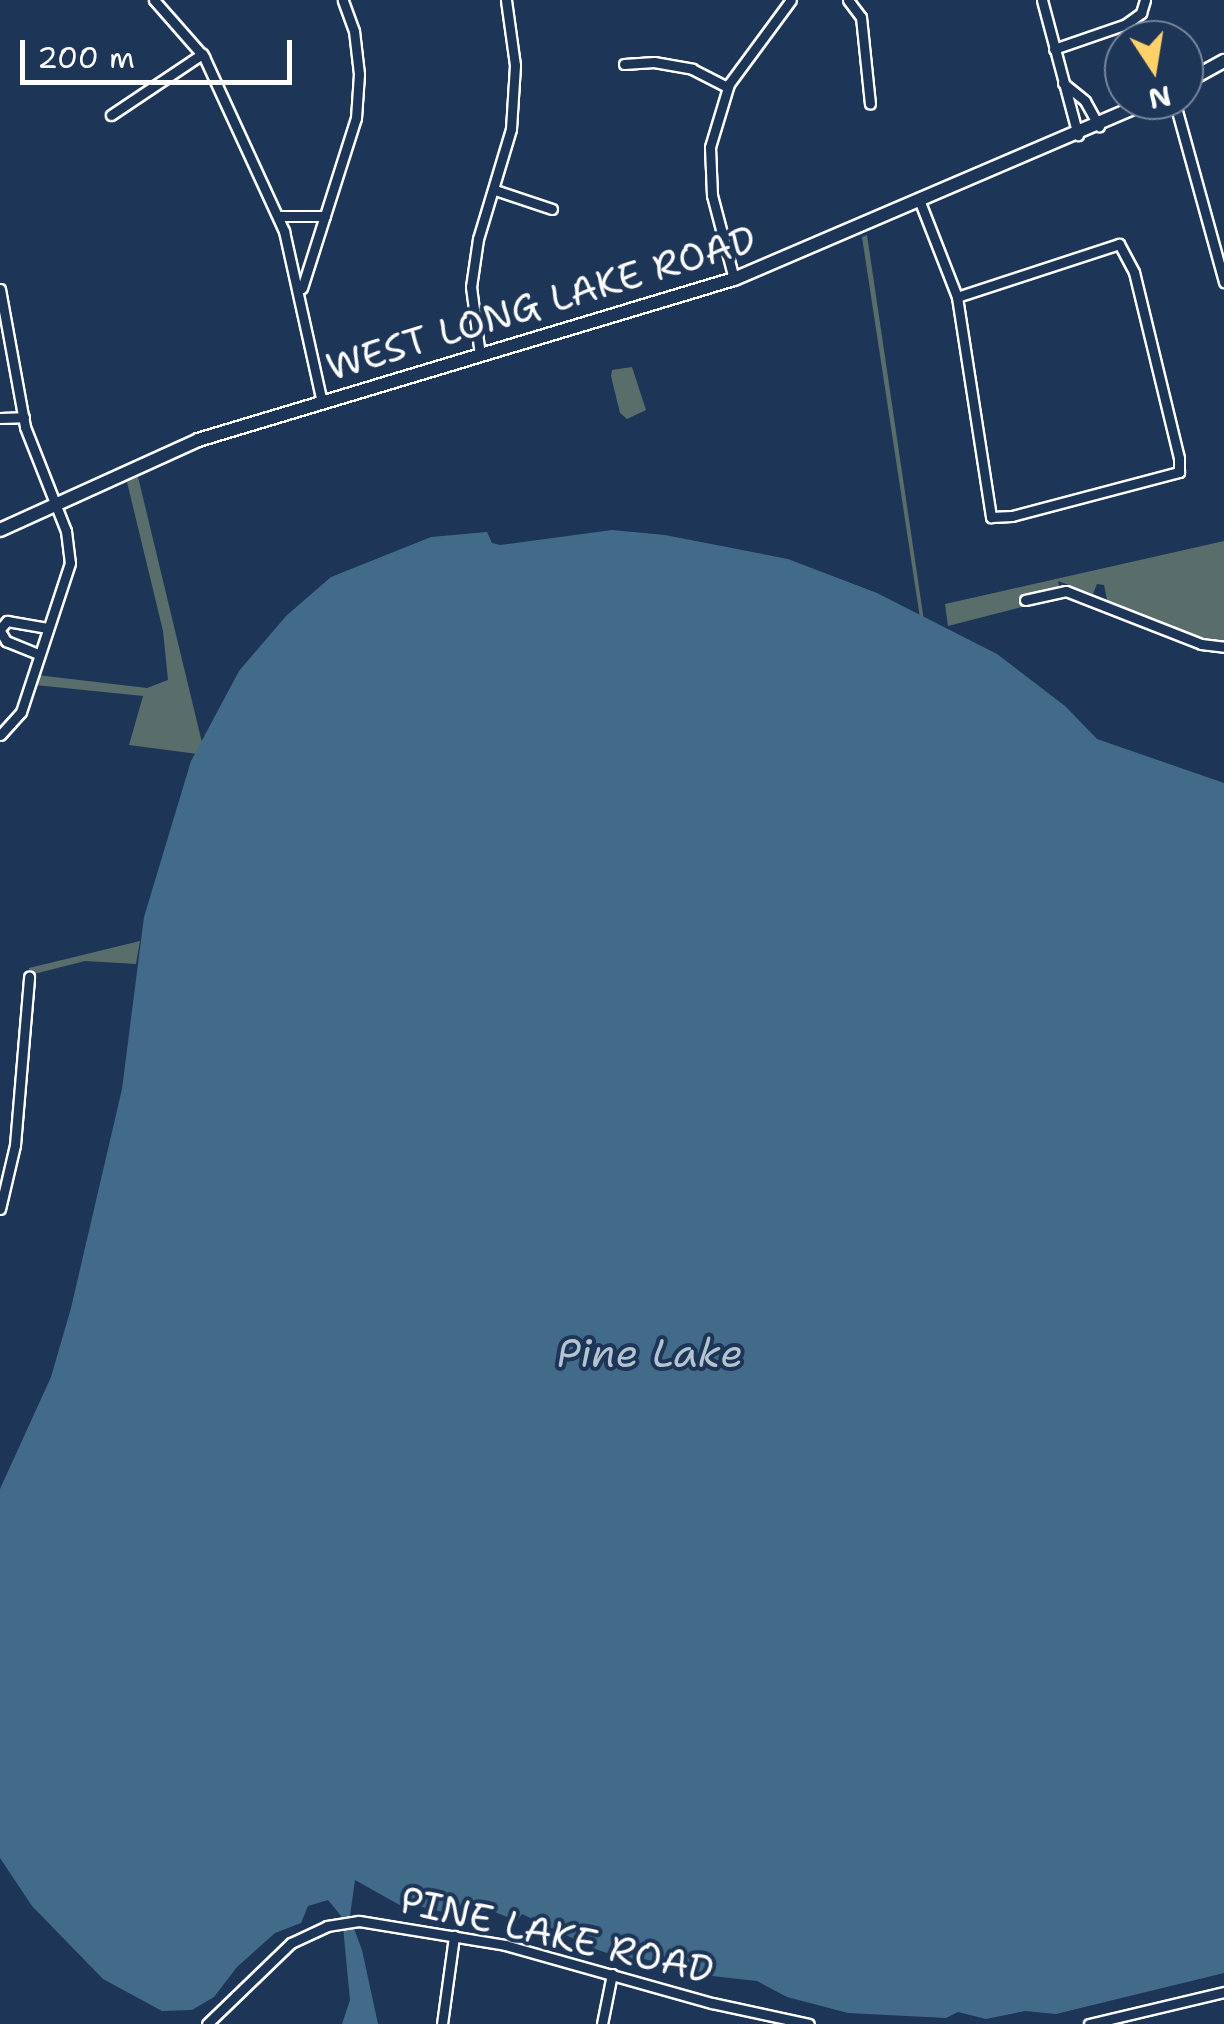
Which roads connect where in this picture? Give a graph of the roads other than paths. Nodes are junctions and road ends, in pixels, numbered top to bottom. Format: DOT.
graph roads {
  1 [pos="154,0"];
  2 [pos="343,0"];
  3 [pos="506,0"];
  4 [pos="791,0"];
  5 [pos="848,0"];
  6 [pos="1042,0"];
  7 [pos="1145,0"];
  8 [pos="1054,48"];
  9 [pos="202,54"];
  10 [pos="624,64"];
  11 [pos="1061,81"];
  12 [pos="727,87"];
  13 [pos="870,104"];
  14 [pos="111,115"];
  15 [pos="1111,120"];
  16 [pos="1179,120"];
  17 [pos="1099,126"];
  18 [pos="1078,135"];
  19 [pos="495,190"];
  20 [pos="920,202"];
  21 [pos="552,209"];
  22 [pos="278,216"];
  23 [pos="325,216"];
  24 [pos="734,279"];
  25 [pos="1224,282"];
  26 [pos="0,288"];
  27 [pos="301,290"];
  28 [pos="957,297"];
  29 [pos="480,355"];
  30 [pos="322,402"];
  31 [pos="24,417"];
  32 [pos="0,418"];
  33 [pos="56,505"];
  34 [pos="0,530"];
  35 [pos="1026,600"];
  36 [pos="47,628"];
  37 [pos="0,630"];
  38 [pos="1224,647"];
  39 [pos="38,654"];
  40 [pos="0,734"];
  41 [pos="29,977"];
  42 [pos="0,1209"];
  43 [pos="454,1936"];
  44 [pos="612,1974"];
  45 [pos="1224,1992"];
  46 [pos="1131,2020"];
  47 [pos="1110,2022"];
  48 [pos="206,2024"];
  49 [pos="442,2024"];
  50 [pos="602,2024"];
  51 [pos="809,2024"];
  52 [pos="1089,2024"];
  1 -- 9 [label="street"];
  2 -- 23 [label="street"];
  3 -- 19 [label="street"];
  4 -- 12 [label="street"];
  5 -- 13 [label="street"];
  6 -- 8 [label="street"];
  7 -- 8 [label="street"];
  8 -- 11 [label="street"];
  9 -- 14 [label="street"];
  9 -- 22 [label="street"];
  10 -- 12 [label="street"];
  11 -- 17 [label="street"];
  11 -- 18 [label="street"];
  12 -- 24 [label="street"];
  15 -- 17 [label="main road, WEST LONG LAKE ROAD"];
  16 -- 25 [label="street"];
  17 -- 18 [label="main road, WEST LONG LAKE ROAD"];
  18 -- 20 [label="main road, WEST LONG LAKE ROAD"];
  19 -- 21 [label="street"];
  19 -- 29 [label="street"];
  20 -- 24 [label="main road, WEST LONG LAKE ROAD"];
  20 -- 28 [label="street"];
  22 -- 23 [label="street"];
  22 -- 27 [label="street"];
  23 -- 27 [label="street"];
  24 -- 29 [label="main road, WEST LONG LAKE ROAD"];
  26 -- 31 [label="street"];
  27 -- 30 [label="street"];
  28 -- 28 [label="street"];
  29 -- 30 [label="main road, WEST LONG LAKE ROAD"];
  30 -- 33 [label="main road, WEST LONG LAKE ROAD"];
  31 -- 32 [label="street"];
  31 -- 33 [label="street"];
  33 -- 34 [label="main road, WEST LONG LAKE ROAD"];
  33 -- 36 [label="street"];
  35 -- 38 [label="street"];
  36 -- 37 [label="street"];
  36 -- 39 [label="street"];
  37 -- 39 [label="street"];
  39 -- 40 [label="street"];
  41 -- 42 [label="street"];
  43 -- 44 [label="street, PINE LAKE ROAD"];
  43 -- 48 [label="street, PINE LAKE ROAD"];
  43 -- 49 [label="street"];
  44 -- 50 [label="street"];
  44 -- 51 [label="street, PINE LAKE ROAD"];
  45 -- 46 [label="street"];
  46 -- 47 [label="street"];
  47 -- 52 [label="street"];
}
